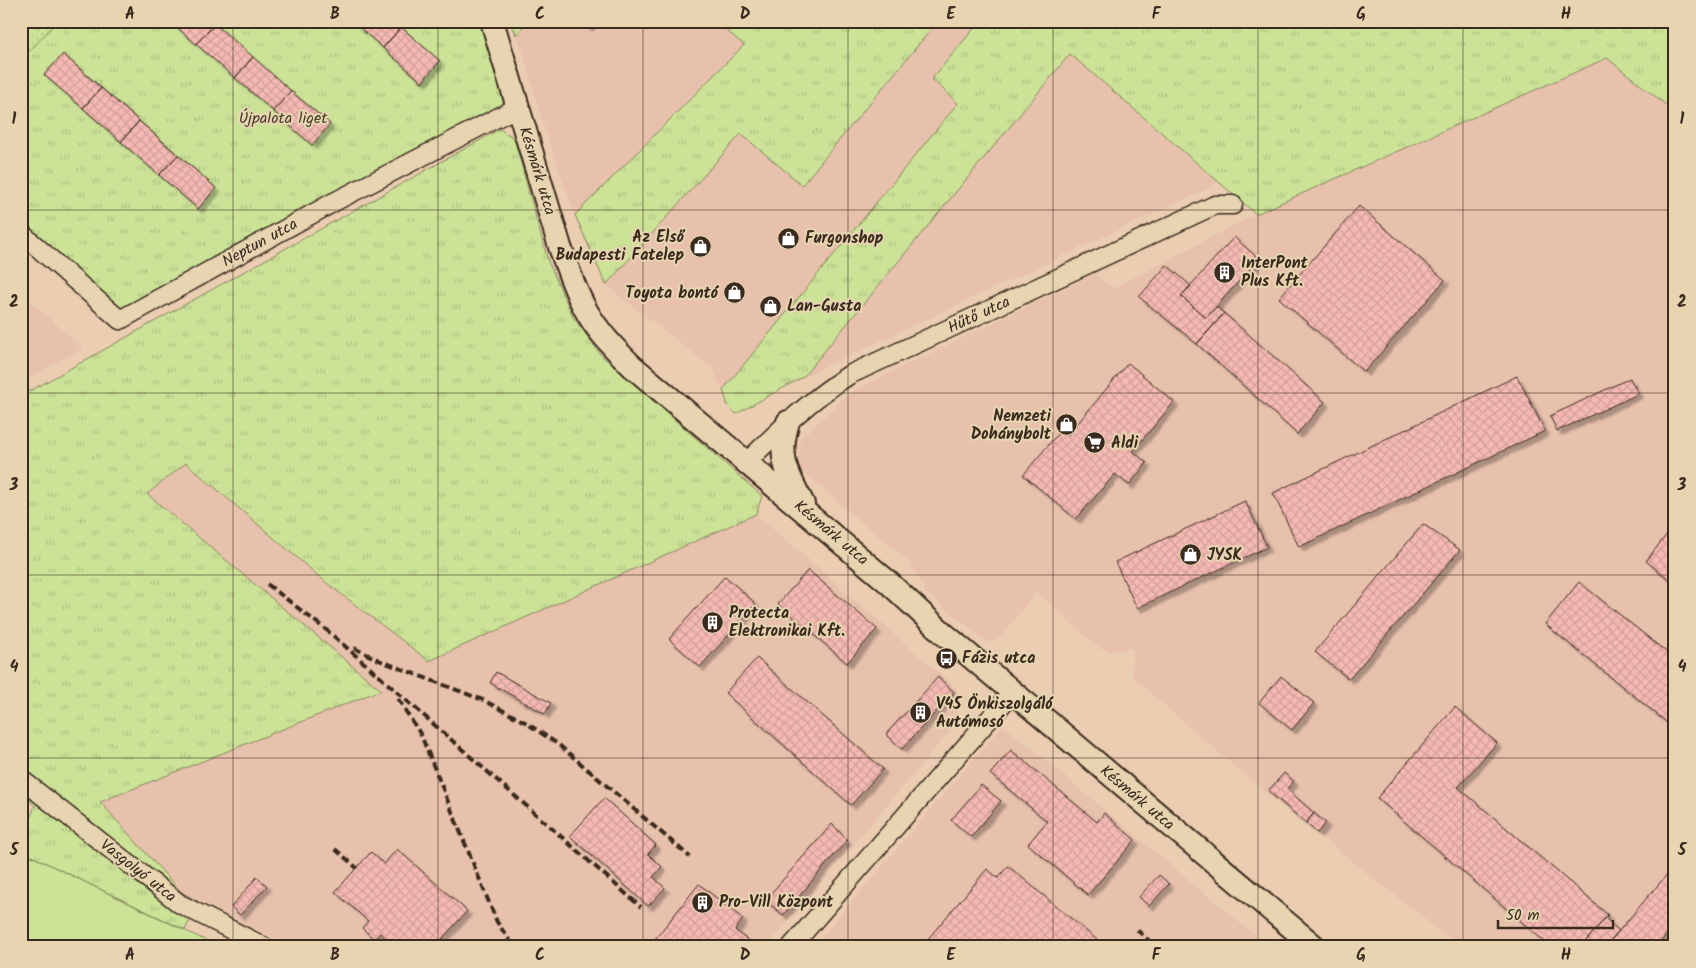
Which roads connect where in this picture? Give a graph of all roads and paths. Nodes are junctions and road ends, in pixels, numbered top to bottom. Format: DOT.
graph roads {
  1 [pos="492,21"];
  2 [pos="518,107"];
  3 [pos="1233,205"];
  4 [pos="21,233"];
  5 [pos="788,422"];
  6 [pos="747,462"];
  7 [pos="808,514"];
  8 [pos="1012,693"];
  9 [pos="21,779"];
  10 [pos="265,947"];
  11 [pos="791,947"];
  12 [pos="1315,947"];
  1 -- 2 [label="street, Késmárk utca"];
  2 -- 4 [label="street, Neptun utca"];
  2 -- 6 [label="street, Késmárk utca"];
  3 -- 5 [label="street, Hűtő utca"];
  5 -- 6 [label="street, Hűtő utca"];
  5 -- 7 [label="street"];
  6 -- 7 [label="street, Késmárk utca"];
  7 -- 8 [label="street, Késmárk utca"];
  8 -- 11 [label="street"];
  8 -- 12 [label="street, Késmárk utca"];
  9 -- 10 [label="street, Vasgolyó utca"];
}
